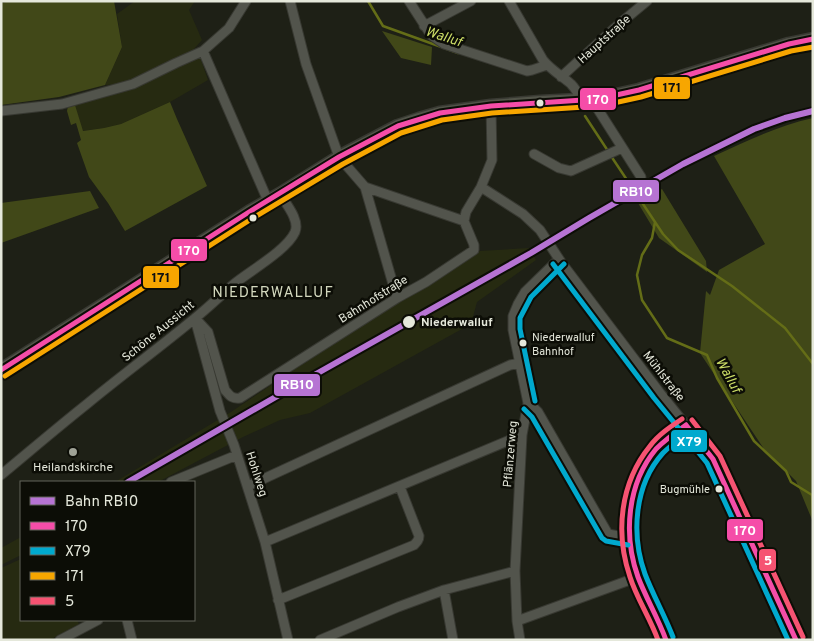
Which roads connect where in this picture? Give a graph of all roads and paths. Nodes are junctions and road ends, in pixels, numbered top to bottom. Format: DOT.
graph roads {
  1 [pos="246,1"];
  2 [pos="290,1"];
  3 [pos="409,1"];
  4 [pos="471,1"];
  5 [pos="509,1"];
  6 [pos="647,1"];
  7 [pos="424,26"];
  8 [pos="813,39"];
  9 [pos="203,51"];
  10 [pos="547,65"];
  11 [pos="561,77"];
  12 [pos="587,101"];
  13 [pos="491,106"];
  14 [pos="1,111"];
  15 [pos="622,148"];
  16 [pos="534,154"];
  17 [pos="339,157"];
  18 [pos="641,177"];
  19 [pos="366,187"];
  20 [pos="481,187"];
  21 [pos="280,194"];
  22 [pos="268,201"];
  23 [pos="465,217"];
  24 [pos="559,259"];
  25 [pos="397,298"];
  26 [pos="195,318"];
  27 [pos="520,363"];
  28 [pos="1,370"];
  29 [pos="528,403"];
  30 [pos="686,425"];
  31 [pos="522,435"];
  32 [pos="237,455"];
  33 [pos="1,475"];
  34 [pos="174,481"];
  35 [pos="248,486"];
  36 [pos="400,487"];
  37 [pos="629,538"];
  38 [pos="265,542"];
  39 [pos="515,571"];
  40 [pos="638,577"];
  41 [pos="444,590"];
  42 [pos="278,600"];
  43 [pos="96,621"];
  44 [pos="127,621"];
  45 [pos="517,621"];
  46 [pos="664,639"];
  47 [pos="60,640"];
  48 [pos="132,640"];
  49 [pos="288,640"];
  50 [pos="320,640"];
  51 [pos="454,640"];
  52 [pos="520,640"];
  53 [pos="796,640"];
  1 -- 9 [label="street"];
  2 -- 17 [label="street"];
  3 -- 7 [label="street"];
  4 -- 7 [label="street"];
  5 -- 10 [label="street"];
  6 -- 11 [label="street, Hauptstraße"];
  7 -- 10 [label="street"];
  8 -- 12 [label="street"];
  9 -- 14 [label="street"];
  9 -- 22 [label="street"];
  10 -- 11 [label="street"];
  11 -- 12 [label="street"];
  12 -- 13 [label="street"];
  12 -- 15 [label="street"];
  13 -- 17 [label="street"];
  13 -- 20 [label="street"];
  15 -- 16 [label="street"];
  15 -- 18 [label="street"];
  17 -- 19 [label="street"];
  17 -- 21 [label="street"];
  19 -- 23 [label="street"];
  19 -- 25 [label="street"];
  20 -- 23 [label="street"];
  20 -- 24 [label="street, Mühlstraße"];
  21 -- 22 [label="street"];
  21 -- 26 [label="street, Schöne Aussicht"];
  22 -- 28 [label="street"];
  23 -- 25 [label="street, Bahnhofstraße"];
  24 -- 27 [label="street, Pflänzerweg"];
  24 -- 30 [label="street, Mühlstraße"];
  25 -- 26 [label="street, Bahnhofstraße"];
  26 -- 32 [label="street, Hohlweg"];
  26 -- 33 [label="street, Schöne Aussicht"];
  27 -- 29 [label="street, Pflänzerweg"];
  27 -- 35 [label="street"];
  29 -- 31 [label="street, Pflänzerweg"];
  29 -- 37 [label="street"];
  30 -- 37 [label="street"];
  30 -- 53 [label="street, Mühlstraße"];
  31 -- 36 [label="street"];
  31 -- 39 [label="street, Pflänzerweg"];
  32 -- 34 [label="street"];
  32 -- 35 [label="street, Hohlweg"];
  35 -- 38 [label="street, Hohlweg"];
  36 -- 38 [label="street"];
  36 -- 42 [label="street"];
  37 -- 40 [label="street"];
  38 -- 42 [label="street, Hohlweg"];
  39 -- 41 [label="street"];
  39 -- 45 [label="street, Pflänzerweg"];
  40 -- 45 [label="street"];
  40 -- 46 [label="street"];
  41 -- 50 [label="street"];
  41 -- 51 [label="street"];
  42 -- 49 [label="street, Hohlweg"];
  43 -- 47 [label="street"];
  44 -- 48 [label="street"];
  45 -- 52 [label="street, Pflänzerweg"];
}
